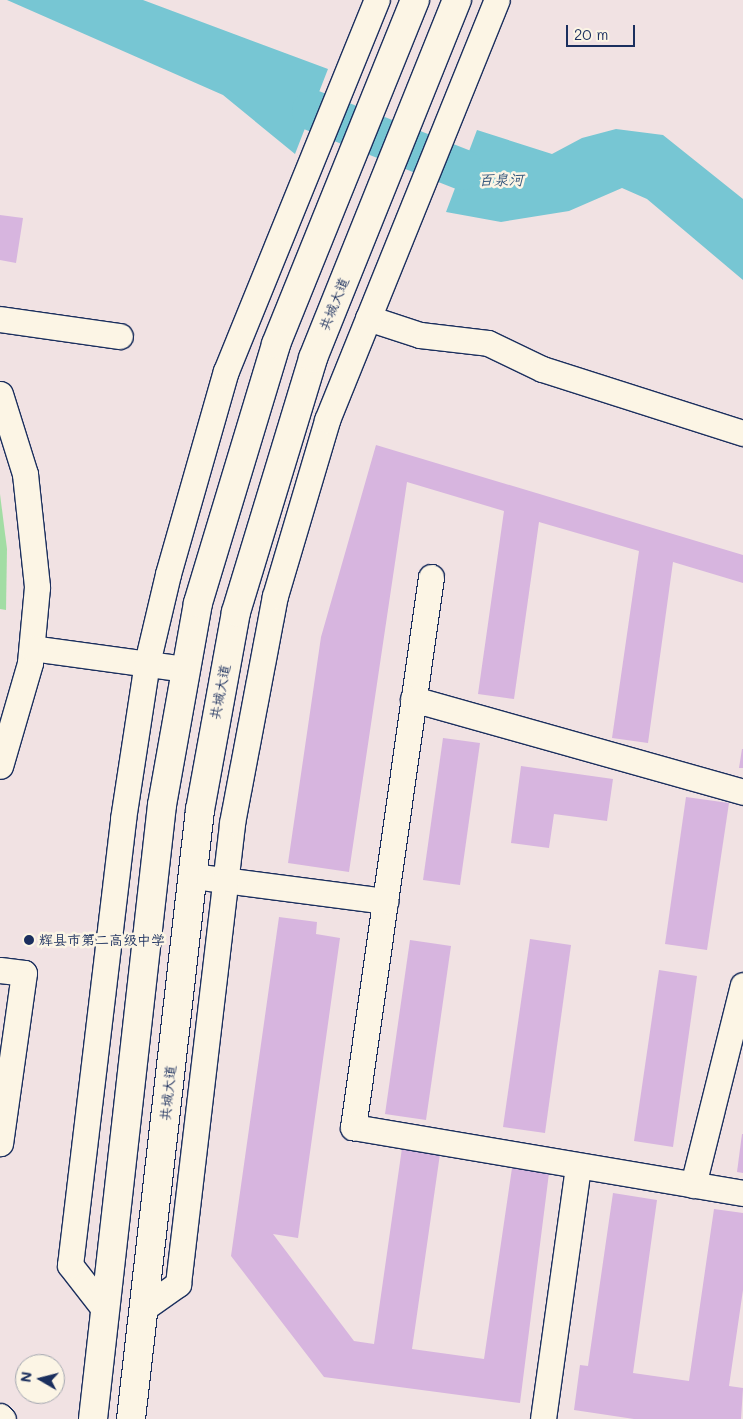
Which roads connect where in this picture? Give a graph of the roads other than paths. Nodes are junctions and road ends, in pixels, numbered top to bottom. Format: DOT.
graph roads {
  1 [pos="377,0"];
  2 [pos="415,0"];
  3 [pos="457,0"];
  4 [pos="497,0"];
  5 [pos="368,318"];
  6 [pos="0,319"];
  7 [pos="120,336"];
  8 [pos="0,394"];
  9 [pos="743,433"];
  10 [pos="431,578"];
  11 [pos="32,648"];
  12 [pos="147,664"];
  13 [pos="184,669"];
  14 [pos="413,699"];
  15 [pos="0,766"];
  16 [pos="743,792"];
  17 [pos="193,876"];
  18 [pos="225,880"];
  19 [pos="385,901"];
  20 [pos="0,970"];
  21 [pos="743,985"];
  22 [pos="0,1144"];
  23 [pos="578,1166"];
  24 [pos="694,1185"];
  25 [pos="743,1193"];
  26 [pos="144,1308"];
  27 [pos="105,1310"];
  28 [pos="93,1419"];
  29 [pos="132,1419"];
  30 [pos="543,1419"];
  1 -- 12 [label="street"];
  2 -- 13 [label="main road"];
  3 -- 17 [label="main road, 共城大道"];
  4 -- 5 [label="street"];
  5 -- 9 [label="street"];
  5 -- 18 [label="street"];
  6 -- 7 [label="street"];
  8 -- 11 [label="street"];
  10 -- 14 [label="street"];
  11 -- 12 [label="street"];
  11 -- 15 [label="street"];
  12 -- 13 [label="street"];
  12 -- 27 [label="street"];
  13 -- 27 [label="main road"];
  14 -- 16 [label="street"];
  14 -- 19 [label="street"];
  17 -- 18 [label="street"];
  17 -- 26 [label="main road, 共城大道"];
  18 -- 19 [label="street"];
  18 -- 26 [label="street"];
  19 -- 23 [label="street"];
  20 -- 22 [label="street"];
  21 -- 24 [label="street"];
  23 -- 24 [label="street"];
  23 -- 30 [label="street"];
  24 -- 25 [label="street"];
  26 -- 29 [label="main road, 共城大道"];
  27 -- 28 [label="main road"];
}
